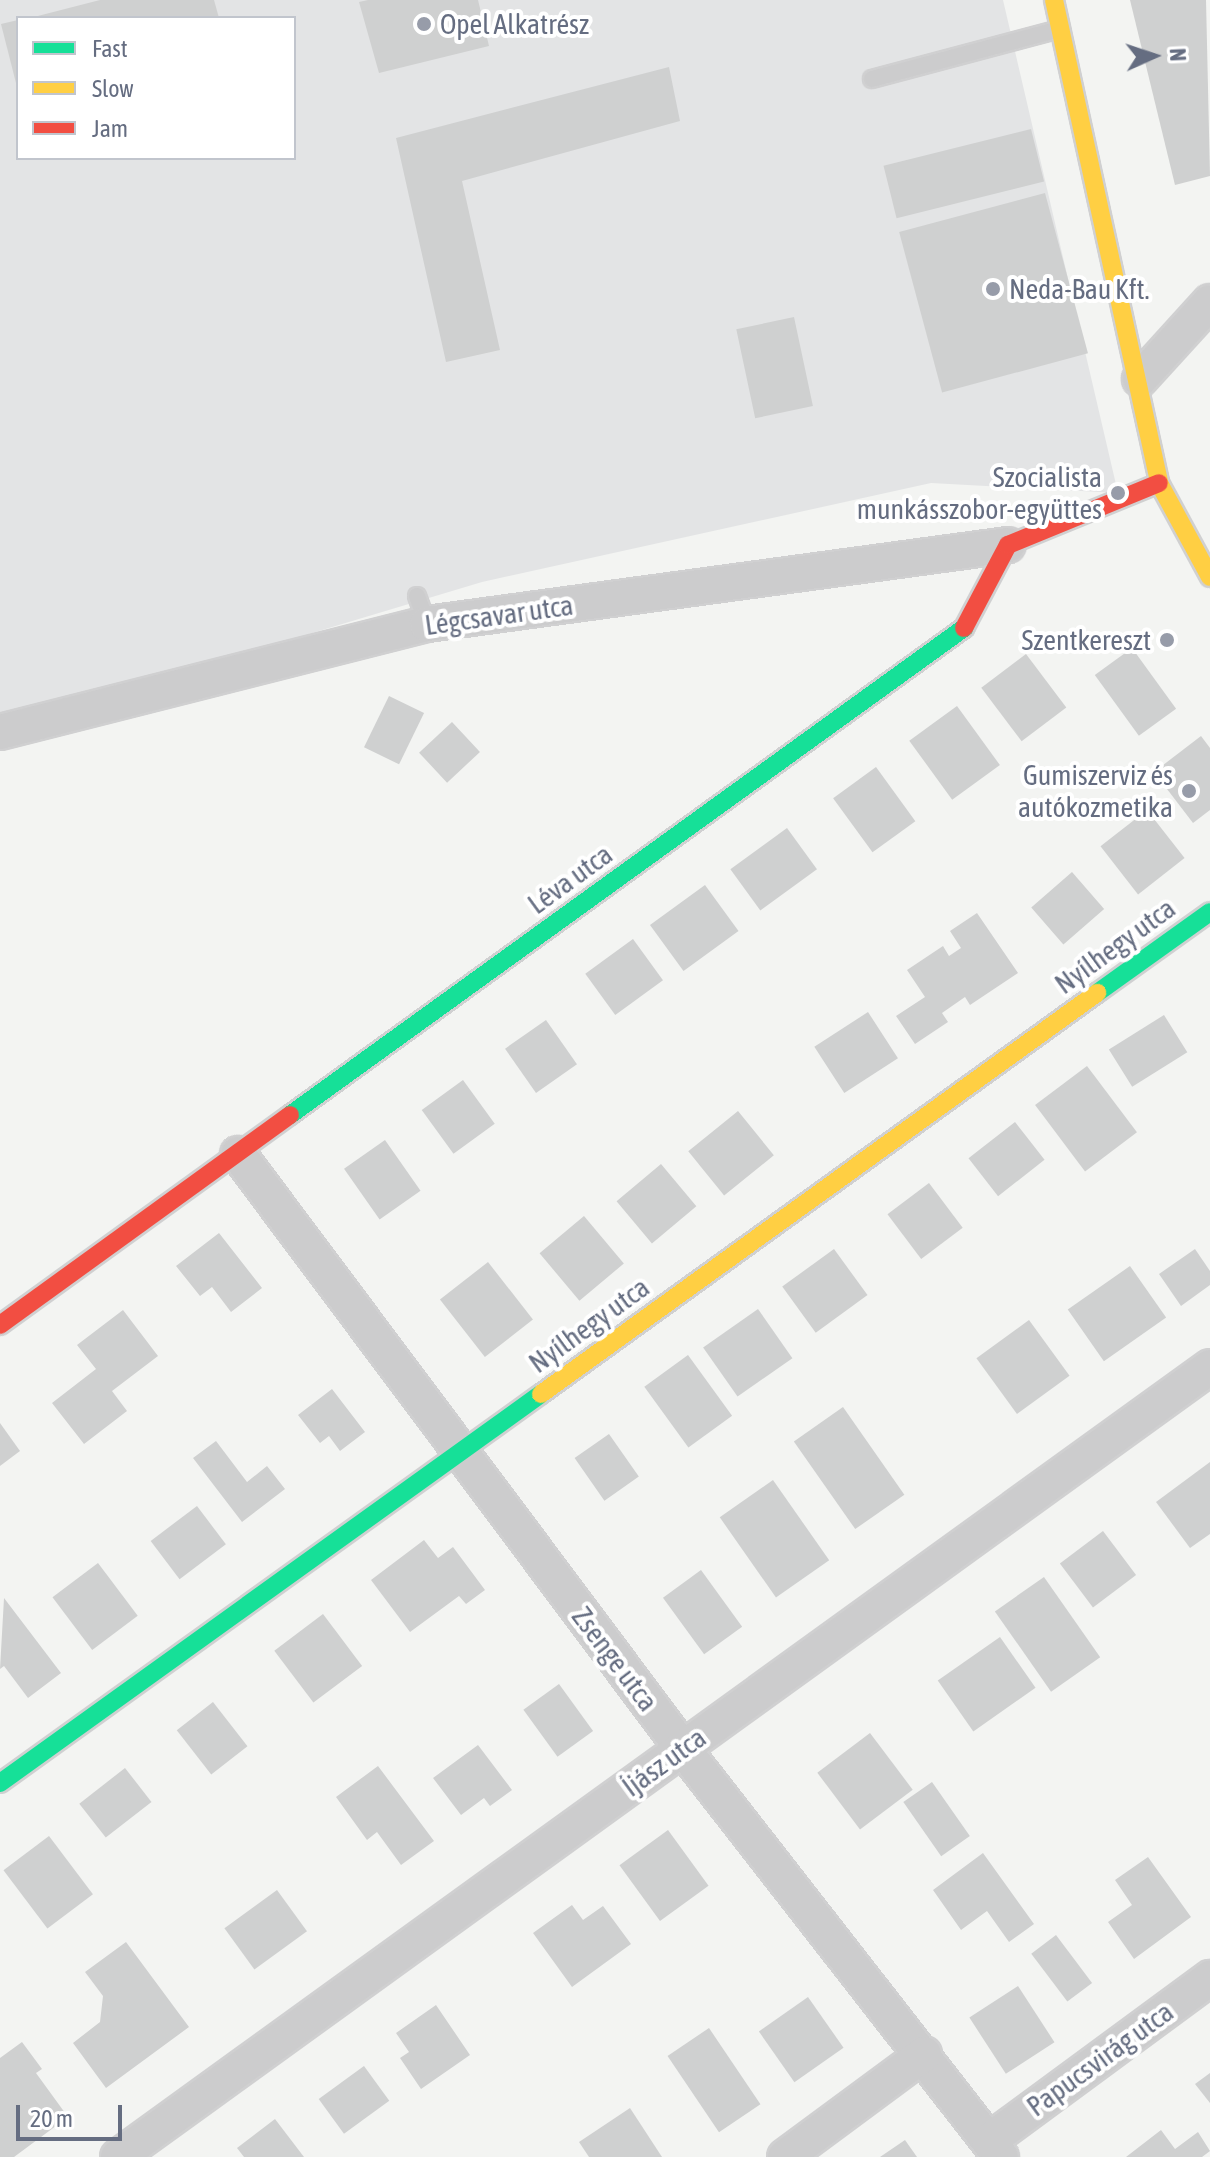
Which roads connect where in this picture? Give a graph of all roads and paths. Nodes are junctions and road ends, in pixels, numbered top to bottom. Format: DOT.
graph roads {
  1 [pos="1054,0"];
  2 [pos="1061,29"];
  3 [pos="872,79"];
  4 [pos="1210,302"];
  5 [pos="1140,379"];
  6 [pos="1159,483"];
  7 [pos="1008,545"];
  8 [pos="1210,577"];
  9 [pos="0,732"];
  10 [pos="1210,912"];
  11 [pos="238,1154"];
  12 [pos="0,1325"];
  13 [pos="1210,1367"];
  14 [pos="459,1453"];
  15 [pos="683,1749"];
  16 [pos="0,1783"];
  17 [pos="1210,1978"];
  18 [pos="924,2054"];
  19 [pos="995,2149"];
  20 [pos="118,2157"];
  21 [pos="785,2157"];
  1 -- 2 [label="street"];
  2 -- 3 [label="lane"];
  2 -- 5 [label="street"];
  4 -- 5 [label="street"];
  5 -- 6 [label="street"];
  6 -- 7 [label="street"];
  6 -- 8 [label="street"];
  7 -- 9 [label="street, Légcsavar utca"];
  7 -- 11 [label="street, Léva utca"];
  10 -- 14 [label="street, Nyílhegy utca"];
  11 -- 12 [label="street, Léva utca"];
  11 -- 14 [label="street, Zsenge utca"];
  13 -- 15 [label="street, Íjász utca"];
  14 -- 15 [label="street, Zsenge utca"];
  14 -- 16 [label="street, Nyílhegy utca"];
  15 -- 18 [label="street, Zsenge utca"];
  15 -- 20 [label="street, Íjász utca"];
  17 -- 19 [label="street, Papucsvirág utca"];
  18 -- 19 [label="street, Zsenge utca"];
  18 -- 21 [label="street"];
}
